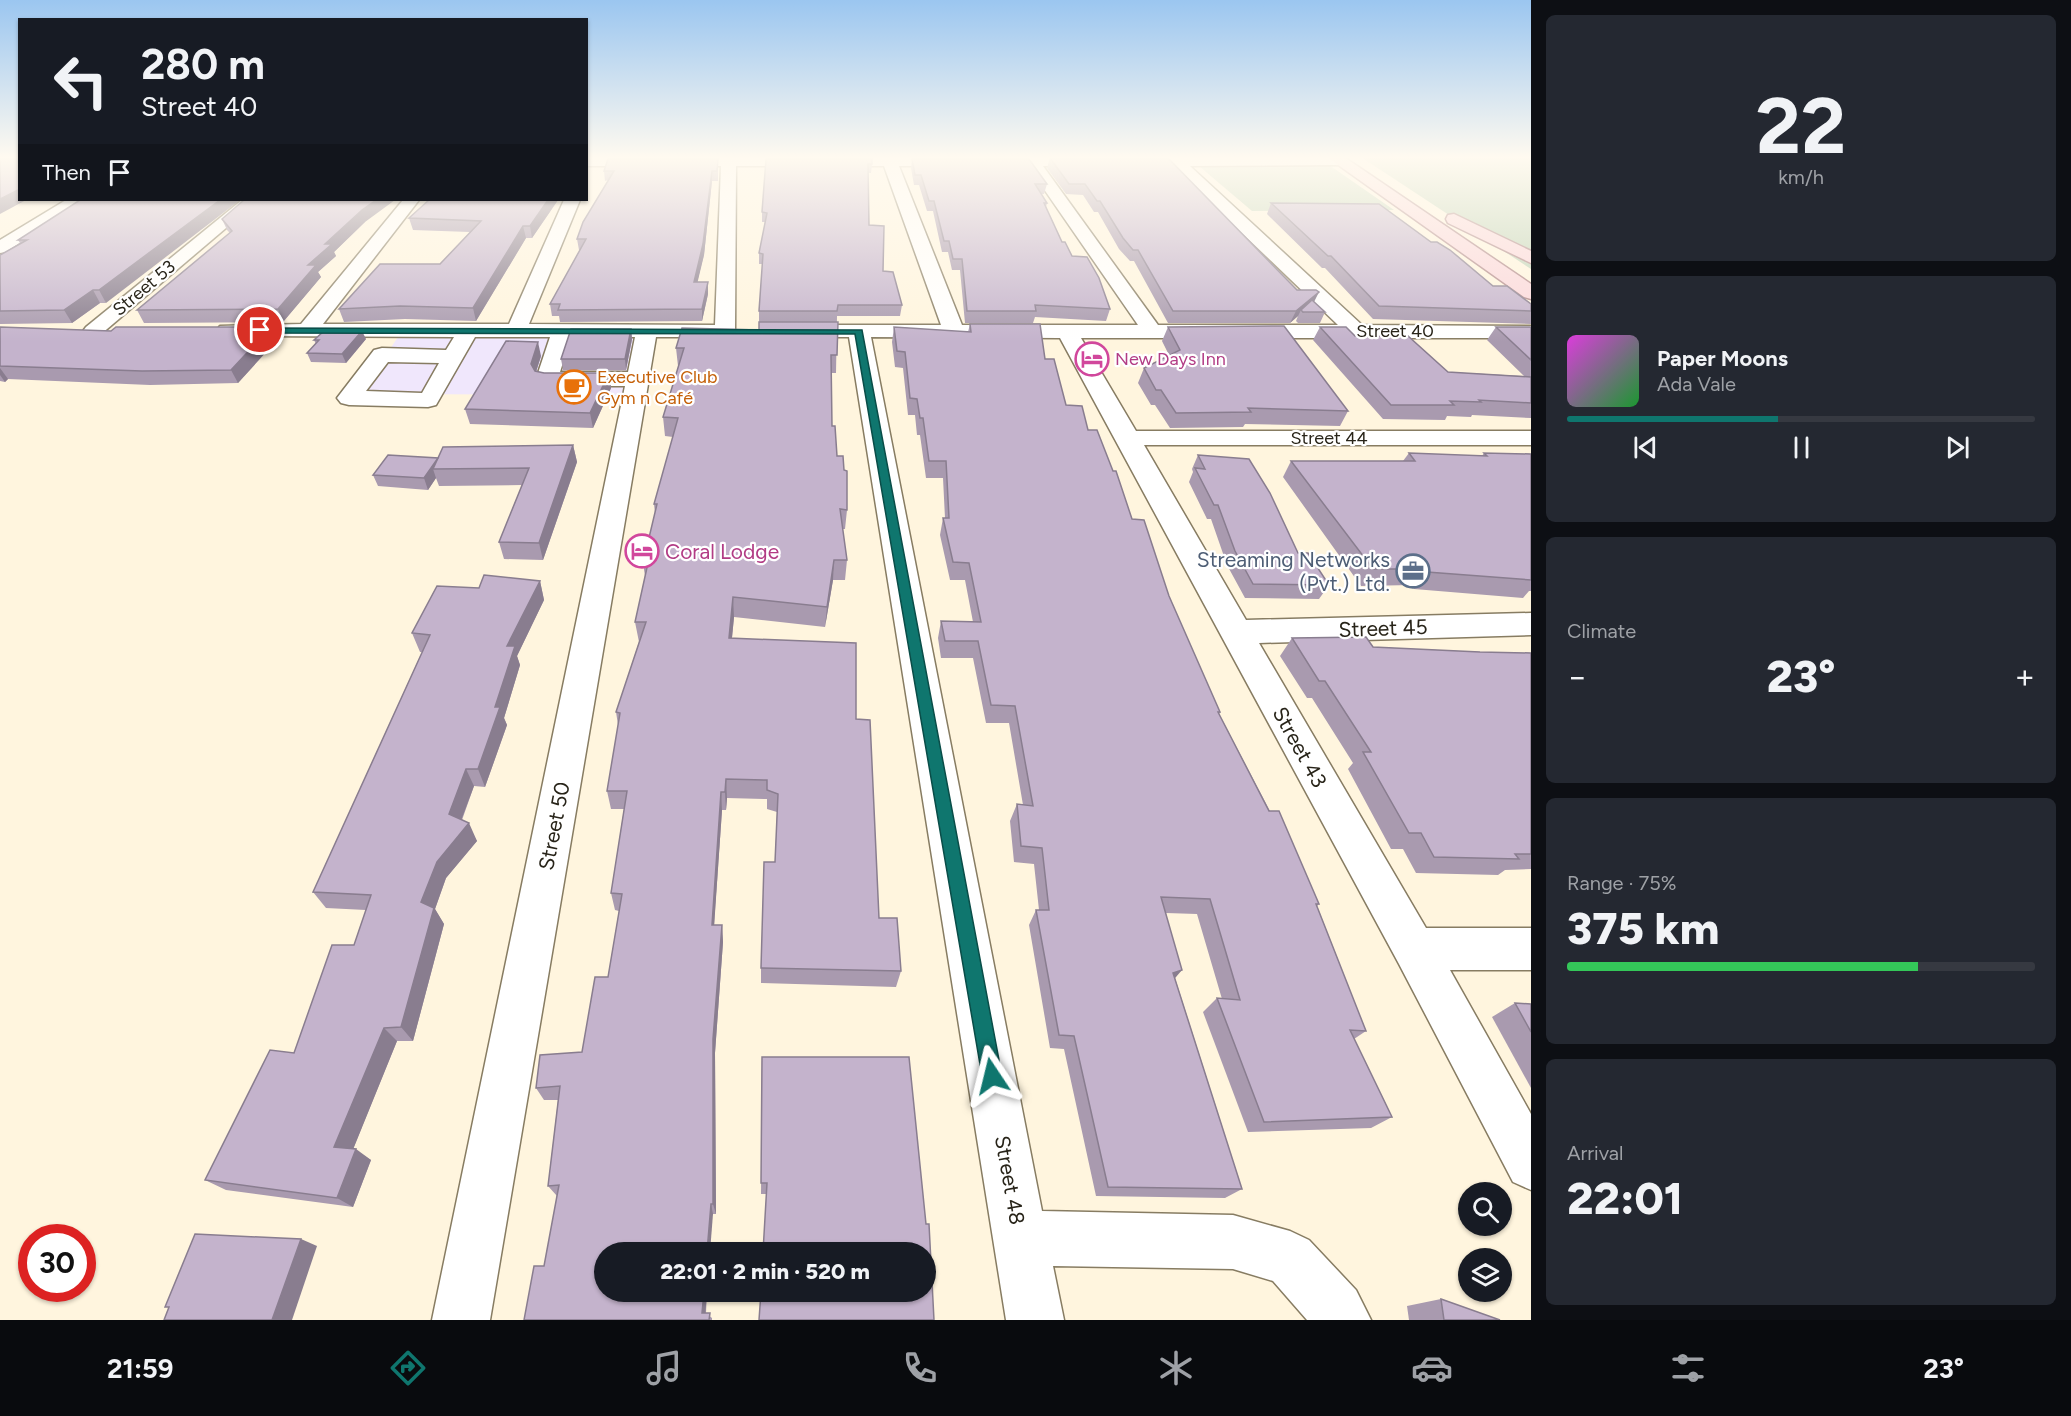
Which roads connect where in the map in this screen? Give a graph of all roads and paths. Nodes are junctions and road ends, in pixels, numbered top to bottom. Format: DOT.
graph roads {
  1 [pos="22,219"];
  2 [pos="47,219"];
  3 [pos="229,219"];
  4 [pos="396,219"];
  5 [pos="564,219"];
  6 [pos="728,219"];
  7 [pos="912,219"];
  8 [pos="1073,219"];
  9 [pos="1237,219"];
  10 [pos="1423,219"];
  11 [pos="1451,219"];
  12 [pos="1453,219"];
  13 [pos="0,232"];
  14 [pos="0,248"];
  15 [pos="1531,258"];
  16 [pos="1531,271"];
  17 [pos="1531,293"];
  18 [pos="212,330"];
  19 [pos="307,330"];
  20 [pos="93,331"];
  21 [pos="129,331"];
  22 [pos="468,331"];
  23 [pos="516,331"];
  24 [pos="562,331"];
  25 [pos="647,331"];
  26 [pos="725,331"];
  27 [pos="747,331"];
  28 [pos="770,331"];
  29 [pos="954,331"];
  30 [pos="1067,331"];
  31 [pos="1152,331"];
  32 [pos="1356,331"];
  33 [pos="70,332"];
  34 [pos="859,332"];
  35 [pos="1531,332"];
  36 [pos="601,355"];
  37 [pos="454,357"];
  38 [pos="637,379"];
  39 [pos="1127,438"];
  40 [pos="1531,438"];
  41 [pos="1531,624"];
  42 [pos="1235,632"];
  43 [pos="1414,949"];
  44 [pos="1531,949"];
  45 [pos="1531,1164"];
  46 [pos="1020,1238"];
  47 [pos="462,1320"];
  48 [pos="1035,1320"];
  49 [pos="1342,1320"];
  1 -- 13 [label="street"];
  2 -- 14 [label="street"];
  3 -- 20 [label="street, Street 53"];
  4 -- 19 [label="street"];
  5 -- 23 [label="street"];
  6 -- 26 [label="street"];
  7 -- 29 [label="street"];
  8 -- 31 [label="street"];
  9 -- 32 [label="street"];
  10 -- 17 [label="main road"];
  11 -- 16 [label="main road"];
  12 -- 15 [label="main road"];
  18 -- 19 [label="street"];
  19 -- 22 [label="street"];
  20 -- 21 [label="street"];
  20 -- 33 [label="street"];
  22 -- 23 [label="street"];
  22 -- 37 [label="street"];
  23 -- 24 [label="street"];
  24 -- 36 [label="street"];
  24 -- 36 [label="street"];
  25 -- 26 [label="street"];
  25 -- 36 [label="street"];
  25 -- 38 [label="street, Street 50"];
  26 -- 27 [label="street"];
  28 -- 34 [label="street, Street 40"];
  29 -- 30 [label="street, Street 40"];
  29 -- 34 [label="street, Street 40"];
  30 -- 31 [label="street, Street 40"];
  30 -- 39 [label="street, Street 43"];
  31 -- 32 [label="street, Street 40"];
  32 -- 35 [label="street, Street 40"];
  34 -- 46 [label="street, Street 48"];
  36 -- 38 [label="street"];
  38 -- 47 [label="street, Street 50"];
  39 -- 40 [label="street, Street 44"];
  39 -- 42 [label="street, Street 43"];
  41 -- 42 [label="street, Street 45"];
  42 -- 43 [label="street, Street 43"];
  43 -- 44 [label="street"];
  43 -- 45 [label="street, Street 43"];
  46 -- 48 [label="street, Street 48"];
  46 -- 49 [label="street"];
}
